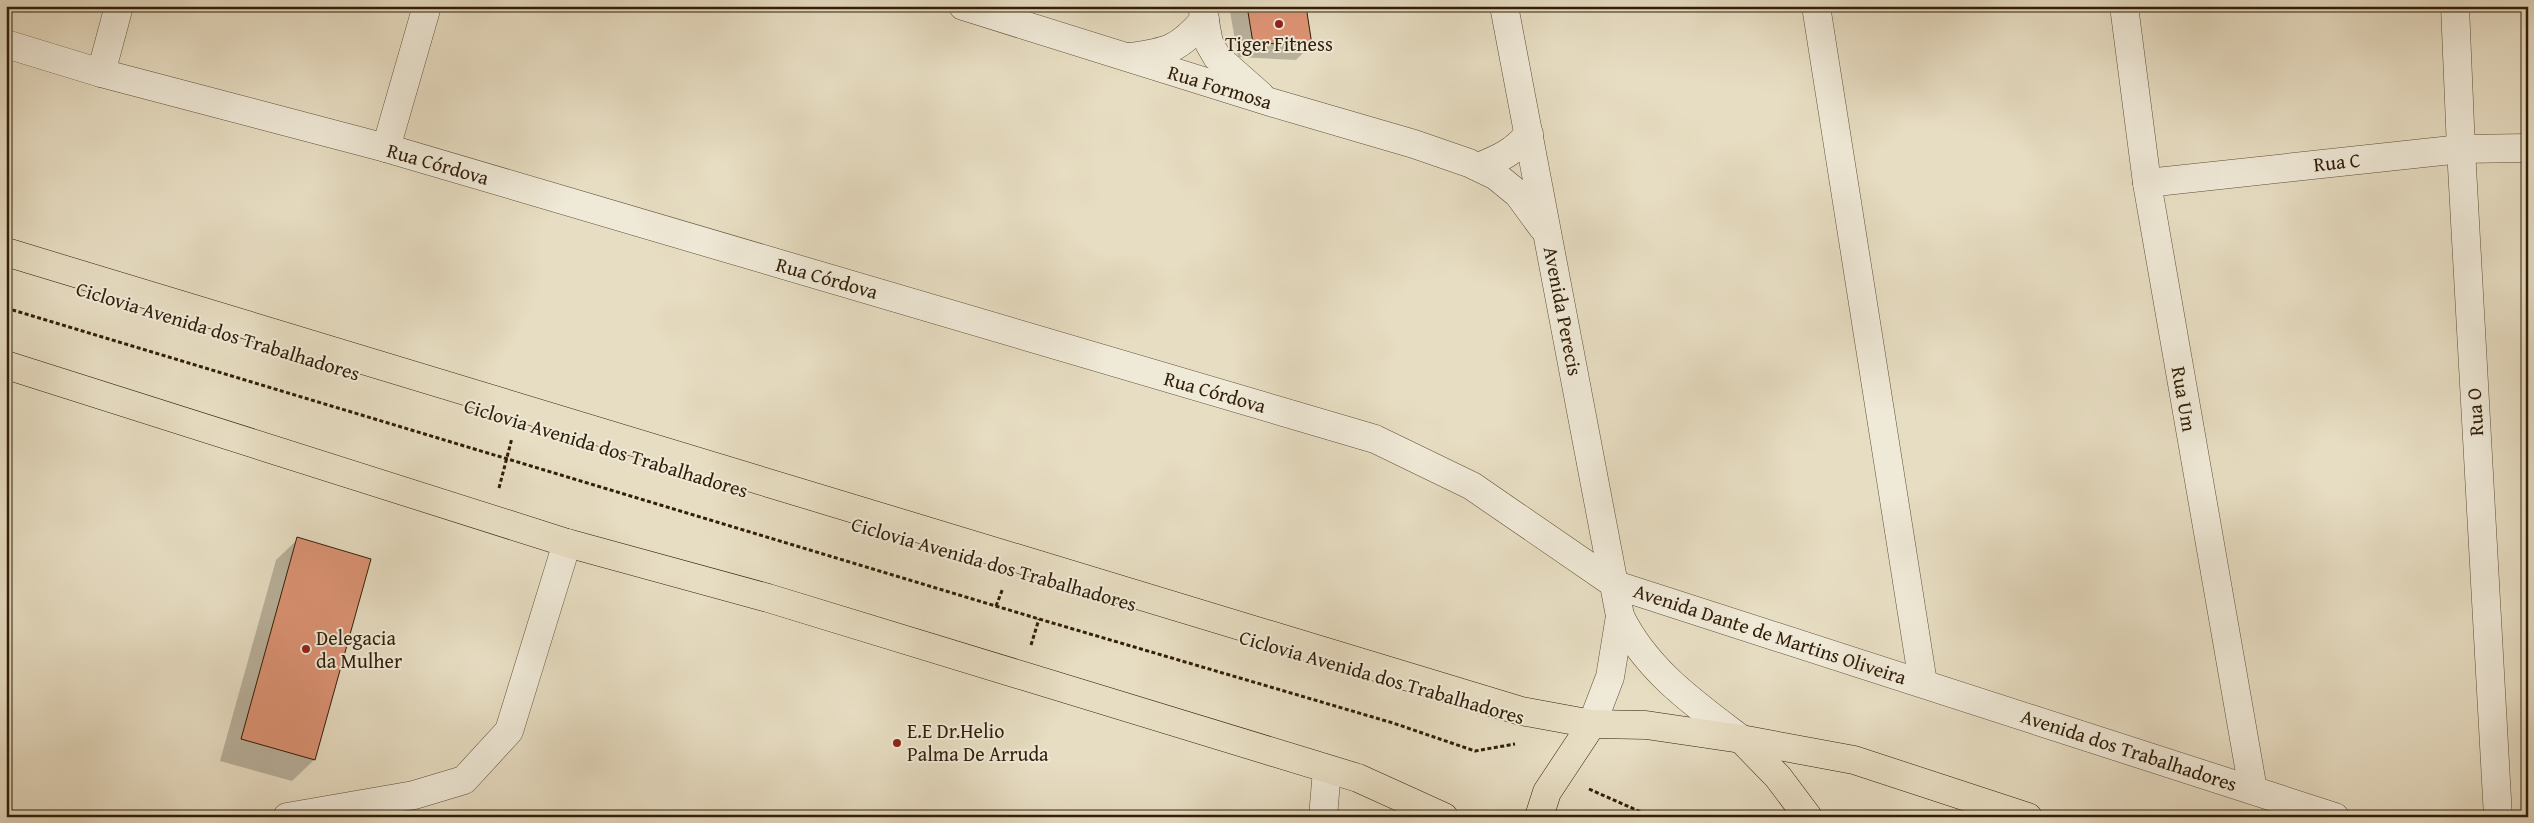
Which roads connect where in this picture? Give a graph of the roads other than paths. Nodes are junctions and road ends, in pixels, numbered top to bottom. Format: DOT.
graph roads {
  1 [pos="119,6"];
  2 [pos="427,6"];
  3 [pos="962,6"];
  4 [pos="1504,6"];
  5 [pos="1816,6"];
  6 [pos="2124,6"];
  7 [pos="2456,6"];
  8 [pos="1204,13"];
  9 [pos="6,44"];
  10 [pos="1126,58"];
  11 [pos="101,73"];
  12 [pos="1270,102"];
  13 [pos="1529,134"];
  14 [pos="386,148"];
  15 [pos="2528,148"];
  16 [pos="2461,149"];
  17 [pos="1478,167"];
  18 [pos="2147,183"];
  19 [pos="1548,236"];
  20 [pos="6,252"];
  21 [pos="6,364"];
  22 [pos="567,543"];
  23 [pos="1616,585"];
  24 [pos="1620,616"];
  25 [pos="1924,683"];
  26 [pos="1592,724"];
  27 [pos="1741,739"];
  28 [pos="1327,770"];
  29 [pos="2253,790"];
  30 [pos="287,817"];
  31 [pos="1323,817"];
  32 [pos="1444,817"];
  33 [pos="1539,817"];
  34 [pos="1808,817"];
  35 [pos="2028,817"];
  36 [pos="2335,817"];
  37 [pos="2498,817"];
  1 -- 11 [label="street"];
  2 -- 14 [label="street"];
  3 -- 10 [label="street, Rua Formosa"];
  4 -- 13 [label="street, Avenida Perecis"];
  5 -- 25 [label="street"];
  6 -- 18 [label="street, Rua Um"];
  7 -- 16 [label="street, Rua O"];
  8 -- 10 [label="street"];
  8 -- 12 [label="street"];
  9 -- 11 [label="street, Rua Córdova"];
  10 -- 12 [label="street, Rua Formosa"];
  11 -- 14 [label="street, Rua Córdova"];
  12 -- 17 [label="street, Rua Formosa"];
  13 -- 17 [label="street"];
  13 -- 19 [label="street, Avenida Perecis"];
  14 -- 23 [label="street, Rua Córdova"];
  15 -- 16 [label="street, Rua C"];
  16 -- 18 [label="street, Rua C"];
  16 -- 37 [label="street, Rua O"];
  17 -- 19 [label="street, Rua Formosa"];
  18 -- 29 [label="street, Rua Um"];
  19 -- 23 [label="street, Avenida Perecis"];
  20 -- 26 [label="main road"];
  21 -- 22 [label="main road"];
  22 -- 28 [label="main road"];
  22 -- 30 [label="street"];
  23 -- 24 [label="street, Avenida Perecis"];
  23 -- 25 [label="street, Avenida Dante de Martins Oliveira"];
  24 -- 26 [label="street, Avenida Perecis"];
  24 -- 27 [label="street, Avenida Perecis"];
  25 -- 29 [label="street, Avenida dos Trabalhadores"];
  26 -- 27 [label="main road"];
  26 -- 33 [label="main road"];
  27 -- 34 [label="main road"];
  27 -- 35 [label="main road"];
  28 -- 31 [label="street"];
  28 -- 32 [label="main road"];
  29 -- 36 [label="street, Avenida dos Trabalhadores"];
}
